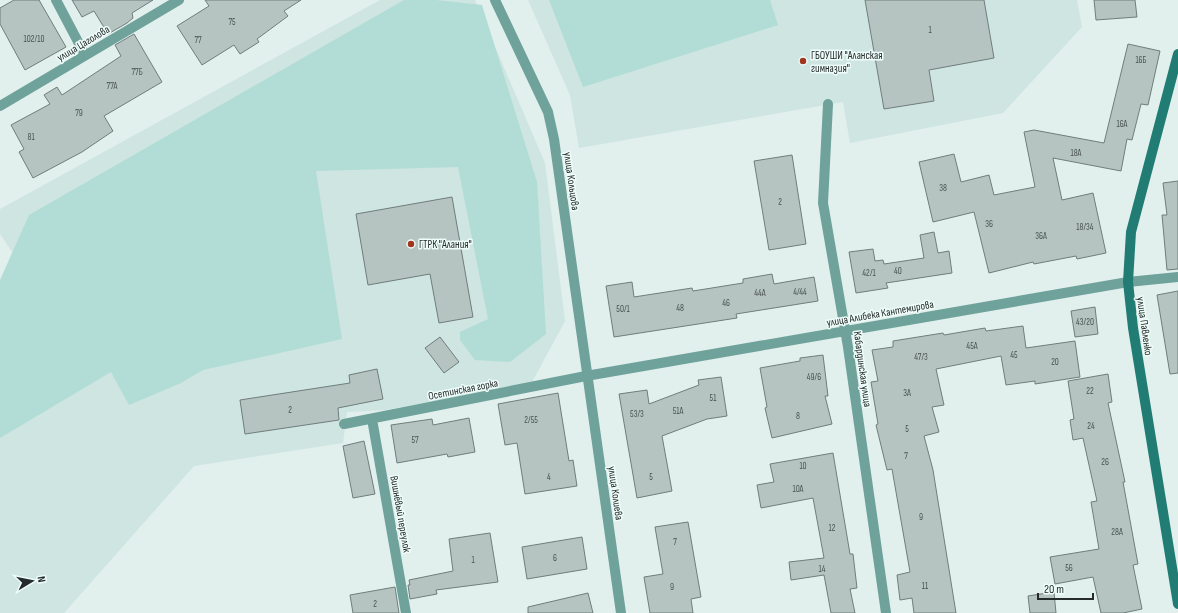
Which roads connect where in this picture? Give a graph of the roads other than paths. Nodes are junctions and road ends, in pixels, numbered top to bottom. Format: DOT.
graph roads {
  1 [pos="56,0"];
  2 [pos="179,0"];
  3 [pos="495,0"];
  4 [pos="1178,54"];
  5 [pos="85,55"];
  6 [pos="1175,71"];
  7 [pos="828,104"];
  8 [pos="0,106"];
  9 [pos="1178,277"];
  10 [pos="1128,282"];
  11 [pos="845,332"];
  12 [pos="586,376"];
  13 [pos="372,419"];
  14 [pos="344,424"];
  15 [pos="1178,604"];
  16 [pos="406,613"];
  17 [pos="621,613"];
  18 [pos="886,613"];
  1 -- 5 [label="street"];
  2 -- 5 [label="street, улица Цаголова"];
  3 -- 12 [label="street, улица Кольцова"];
  4 -- 6 [label="main road, улица Павленко"];
  5 -- 8 [label="street, улица Цаголова"];
  6 -- 10 [label="main road, улица Павленко"];
  7 -- 11 [label="street, Кабардинская улица"];
  9 -- 10 [label="street, улица Алибека Кантемирова"];
  10 -- 11 [label="street, улица Алибека Кантемирова"];
  10 -- 15 [label="main road, улица Павленко"];
  11 -- 12 [label="street, улица Алибека Кантемирова"];
  11 -- 18 [label="street, Кабардинская улица"];
  12 -- 13 [label="street, Осетинская горка"];
  12 -- 17 [label="street, улица Колиева"];
  13 -- 14 [label="street, Осетинская горка"];
  13 -- 16 [label="street, Вишнёвый переулок"];
}
